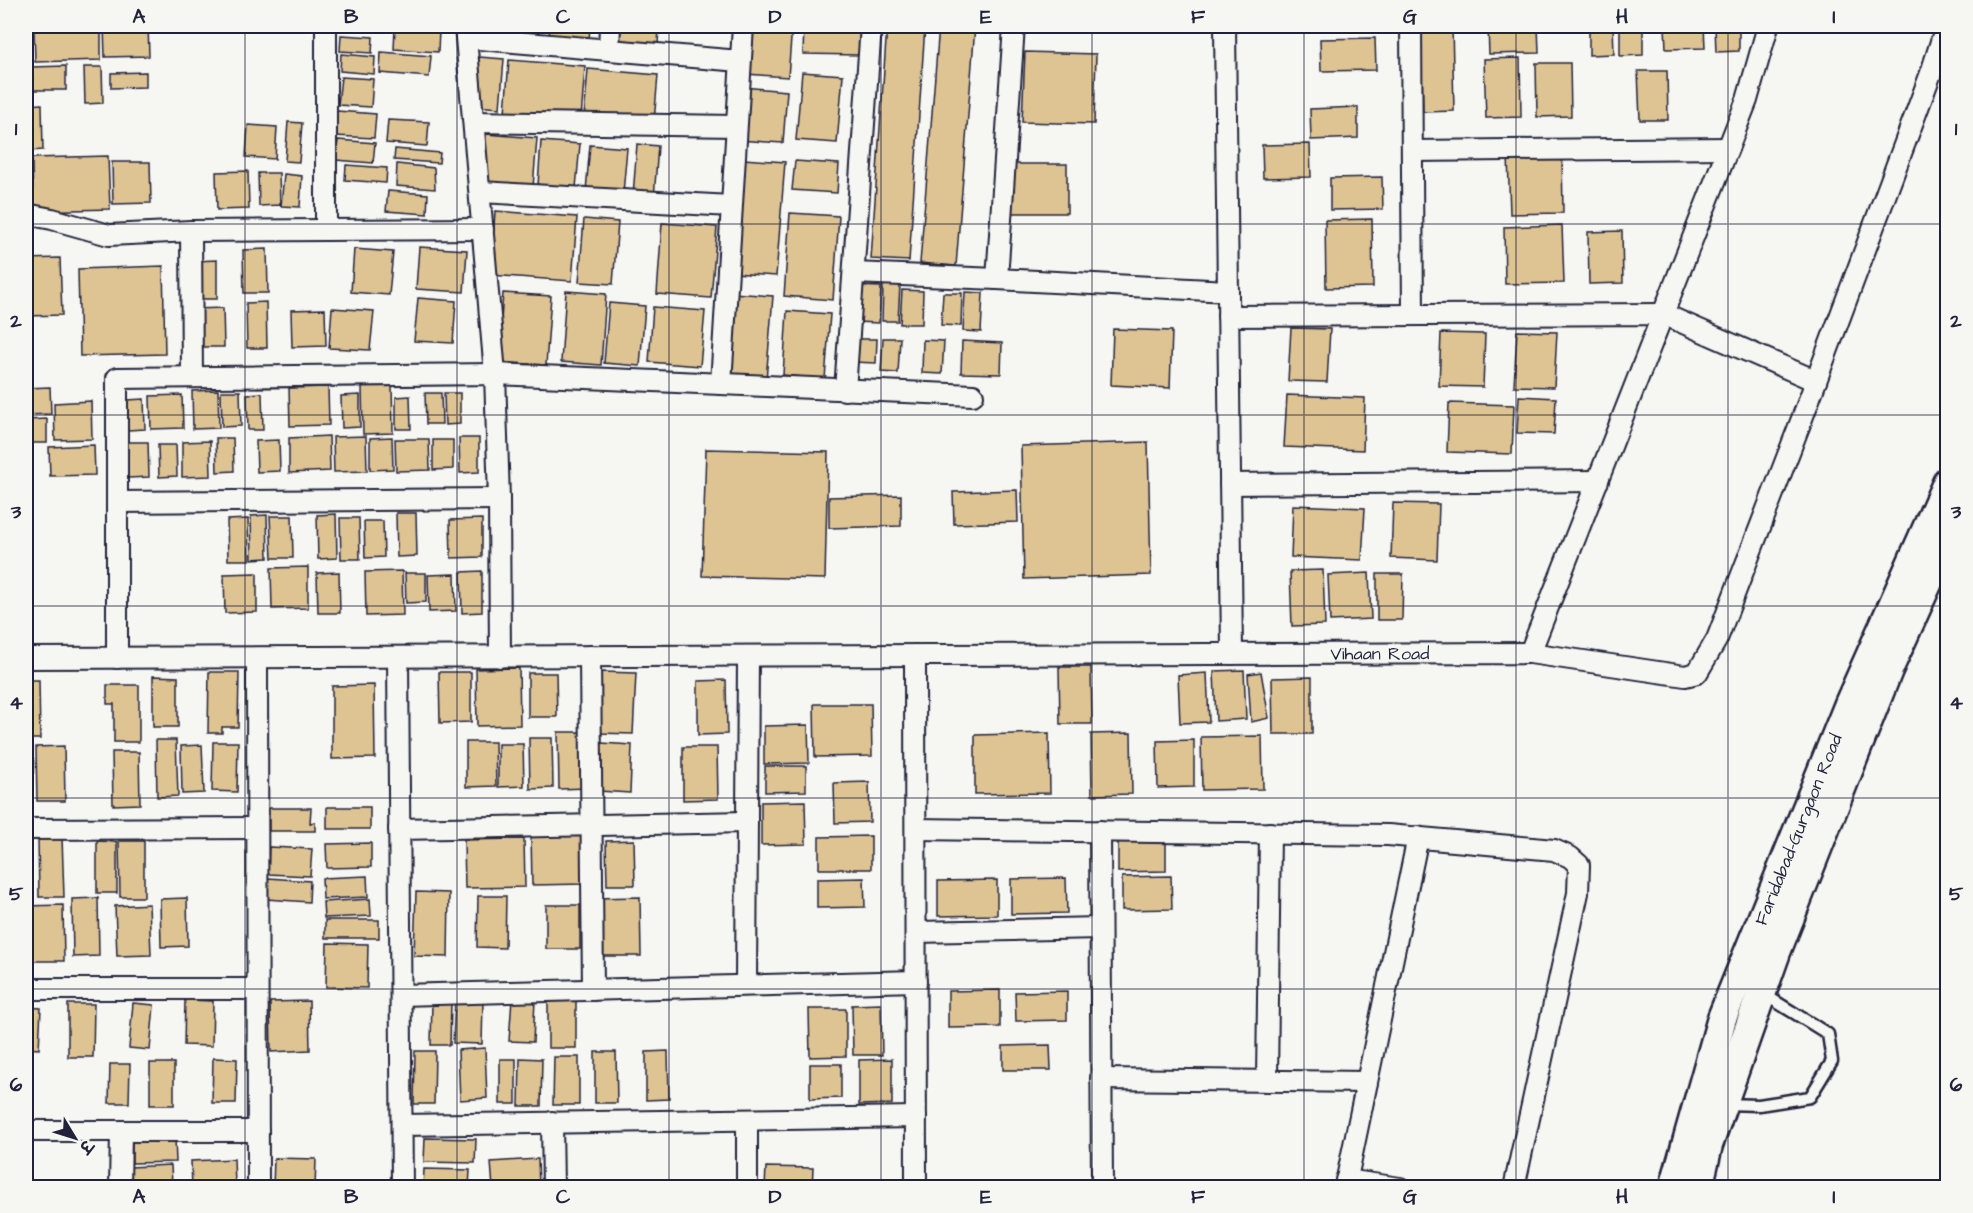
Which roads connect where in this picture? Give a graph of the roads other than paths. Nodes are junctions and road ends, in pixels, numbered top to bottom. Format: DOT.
graph roads {
  1 [pos="326,26"];
  2 [pos="610,26"];
  3 [pos="743,26"];
  4 [pos="871,26"];
  5 [pos="1014,26"];
  6 [pos="1225,26"];
  7 [pos="1412,26"];
  8 [pos="1768,26"];
  9 [pos="1946,26"];
  10 [pos="466,32"];
  11 [pos="609,50"];
  12 [pos="740,61"];
  13 [pos="474,122"];
  14 [pos="736,126"];
  15 [pos="1728,148"];
  16 [pos="1412,151"];
  17 [pos="480,192"];
  18 [pos="731,206"];
  19 [pos="26,214"];
  20 [pos="483,229"];
  21 [pos="326,230"];
  22 [pos="191,231"];
  23 [pos="854,273"];
  24 [pos="997,279"];
  25 [pos="1228,291"];
  26 [pos="1663,314"];
  27 [pos="1413,315"];
  28 [pos="1228,316"];
  29 [pos="495,374"];
  30 [pos="192,377"];
  31 [pos="1816,381"];
  32 [pos="721,384"];
  33 [pos="845,390"];
  34 [pos="974,395"];
  35 [pos="1598,481"];
  36 [pos="1947,481"];
  37 [pos="1230,484"];
  38 [pos="499,498"];
  39 [pos="117,502"];
  40 [pos="1947,538"];
  41 [pos="1530,653"];
  42 [pos="1232,654"];
  43 [pos="915,655"];
  44 [pos="590,656"];
  45 [pos="748,656"];
  46 [pos="398,657"];
  47 [pos="500,657"];
  48 [pos="26,658"];
  49 [pos="117,658"];
  50 [pos="257,658"];
  51 [pos="747,822"];
  52 [pos="592,825"];
  53 [pos="257,828"];
  54 [pos="26,829"];
  55 [pos="399,829"];
  56 [pos="916,829"];
  57 [pos="1100,831"];
  58 [pos="1270,833"];
  59 [pos="1418,837"];
  60 [pos="1100,928"];
  61 [pos="916,932"];
  62 [pos="916,981"];
  63 [pos="746,986"];
  64 [pos="26,989"];
  65 [pos="257,989"];
  66 [pos="593,990"];
  67 [pos="1762,993"];
  68 [pos="401,995"];
  69 [pos="1101,1079"];
  70 [pos="1267,1081"];
  71 [pos="1367,1082"];
  72 [pos="1710,1102"];
  73 [pos="916,1117"];
  74 [pos="747,1120"];
  75 [pos="552,1122"];
  76 [pos="402,1125"];
  77 [pos="26,1131"];
  78 [pos="121,1131"];
  79 [pos="258,1131"];
  80 [pos="1345,1184"];
  81 [pos="120,1188"];
  82 [pos="258,1188"];
  83 [pos="402,1188"];
  84 [pos="553,1188"];
  85 [pos="747,1188"];
  86 [pos="916,1188"];
  87 [pos="1102,1188"];
  88 [pos="1400,1188"];
  89 [pos="1514,1188"];
  90 [pos="1674,1188"];
  91 [pos="1698,1188"];
  1 -- 21 [label="street"];
  2 -- 11 [label="street"];
  3 -- 12 [label="street"];
  4 -- 23 [label="street"];
  5 -- 24 [label="street"];
  6 -- 25 [label="street"];
  7 -- 16 [label="street"];
  8 -- 15 [label="street"];
  9 -- 31 [label="street"];
  10 -- 11 [label="street"];
  10 -- 13 [label="street"];
  11 -- 12 [label="street"];
  12 -- 14 [label="street"];
  13 -- 14 [label="street"];
  13 -- 17 [label="street"];
  14 -- 18 [label="street"];
  15 -- 16 [label="street"];
  15 -- 26 [label="street"];
  16 -- 27 [label="street"];
  17 -- 18 [label="street"];
  17 -- 20 [label="street"];
  18 -- 32 [label="street"];
  19 -- 22 [label="street"];
  20 -- 21 [label="street"];
  20 -- 29 [label="street"];
  21 -- 22 [label="street"];
  22 -- 30 [label="street"];
  23 -- 24 [label="street"];
  23 -- 33 [label="street"];
  24 -- 25 [label="street"];
  25 -- 28 [label="street"];
  26 -- 27 [label="street"];
  26 -- 31 [label="street"];
  26 -- 35 [label="street"];
  27 -- 28 [label="street"];
  28 -- 37 [label="street"];
  29 -- 30 [label="street"];
  29 -- 32 [label="street"];
  29 -- 38 [label="street"];
  30 -- 39 [label="street"];
  31 -- 41 [label="street, Vihaan Road"];
  32 -- 33 [label="street"];
  33 -- 34 [label="street"];
  35 -- 37 [label="street"];
  35 -- 41 [label="street"];
  36 -- 72 [label="main road, Faridabad-Gurgaon Road"];
  37 -- 42 [label="street"];
  38 -- 39 [label="street"];
  38 -- 47 [label="street"];
  39 -- 49 [label="street"];
  40 -- 67 [label="main road, Faridabad-Gurgaon Road"];
  41 -- 42 [label="street, Vihaan Road"];
  42 -- 43 [label="street, Vihaan Road"];
  43 -- 45 [label="street, Vihaan Road"];
  43 -- 56 [label="street"];
  44 -- 45 [label="street, Vihaan Road"];
  44 -- 47 [label="street, Vihaan Road"];
  44 -- 52 [label="street"];
  45 -- 51 [label="street"];
  46 -- 47 [label="street, Vihaan Road"];
  46 -- 50 [label="street, Vihaan Road"];
  46 -- 55 [label="street"];
  48 -- 49 [label="street, Vihaan Road"];
  49 -- 50 [label="street, Vihaan Road"];
  50 -- 53 [label="street"];
  51 -- 52 [label="street"];
  51 -- 63 [label="street"];
  52 -- 55 [label="street"];
  52 -- 66 [label="street"];
  53 -- 54 [label="street"];
  53 -- 65 [label="street"];
  55 -- 68 [label="street"];
  56 -- 57 [label="street"];
  56 -- 61 [label="street"];
  57 -- 58 [label="street"];
  57 -- 60 [label="street"];
  58 -- 59 [label="street"];
  58 -- 70 [label="street"];
  59 -- 71 [label="street"];
  59 -- 89 [label="street"];
  60 -- 61 [label="street"];
  60 -- 69 [label="street"];
  61 -- 62 [label="street"];
  62 -- 63 [label="street"];
  62 -- 73 [label="street"];
  63 -- 66 [label="street"];
  64 -- 65 [label="street"];
  65 -- 79 [label="street"];
  66 -- 68 [label="street"];
  67 -- 72 [label="main road, Faridabad-Gurgaon Road"];
  67 -- 72 [label="lane"];
  68 -- 76 [label="street"];
  69 -- 70 [label="street"];
  69 -- 87 [label="street"];
  70 -- 71 [label="street"];
  71 -- 80 [label="street"];
  72 -- 90 [label="main road, Faridabad-Gurgaon Road"];
  72 -- 91 [label="main road, Faridabad-Gurgaon Road"];
  73 -- 74 [label="street"];
  73 -- 86 [label="street"];
  74 -- 75 [label="street"];
  74 -- 85 [label="street"];
  75 -- 76 [label="street"];
  75 -- 84 [label="street"];
  76 -- 83 [label="street"];
  77 -- 78 [label="street"];
  78 -- 79 [label="street"];
  78 -- 81 [label="street"];
  79 -- 82 [label="street"];
  80 -- 88 [label="street"];
}
